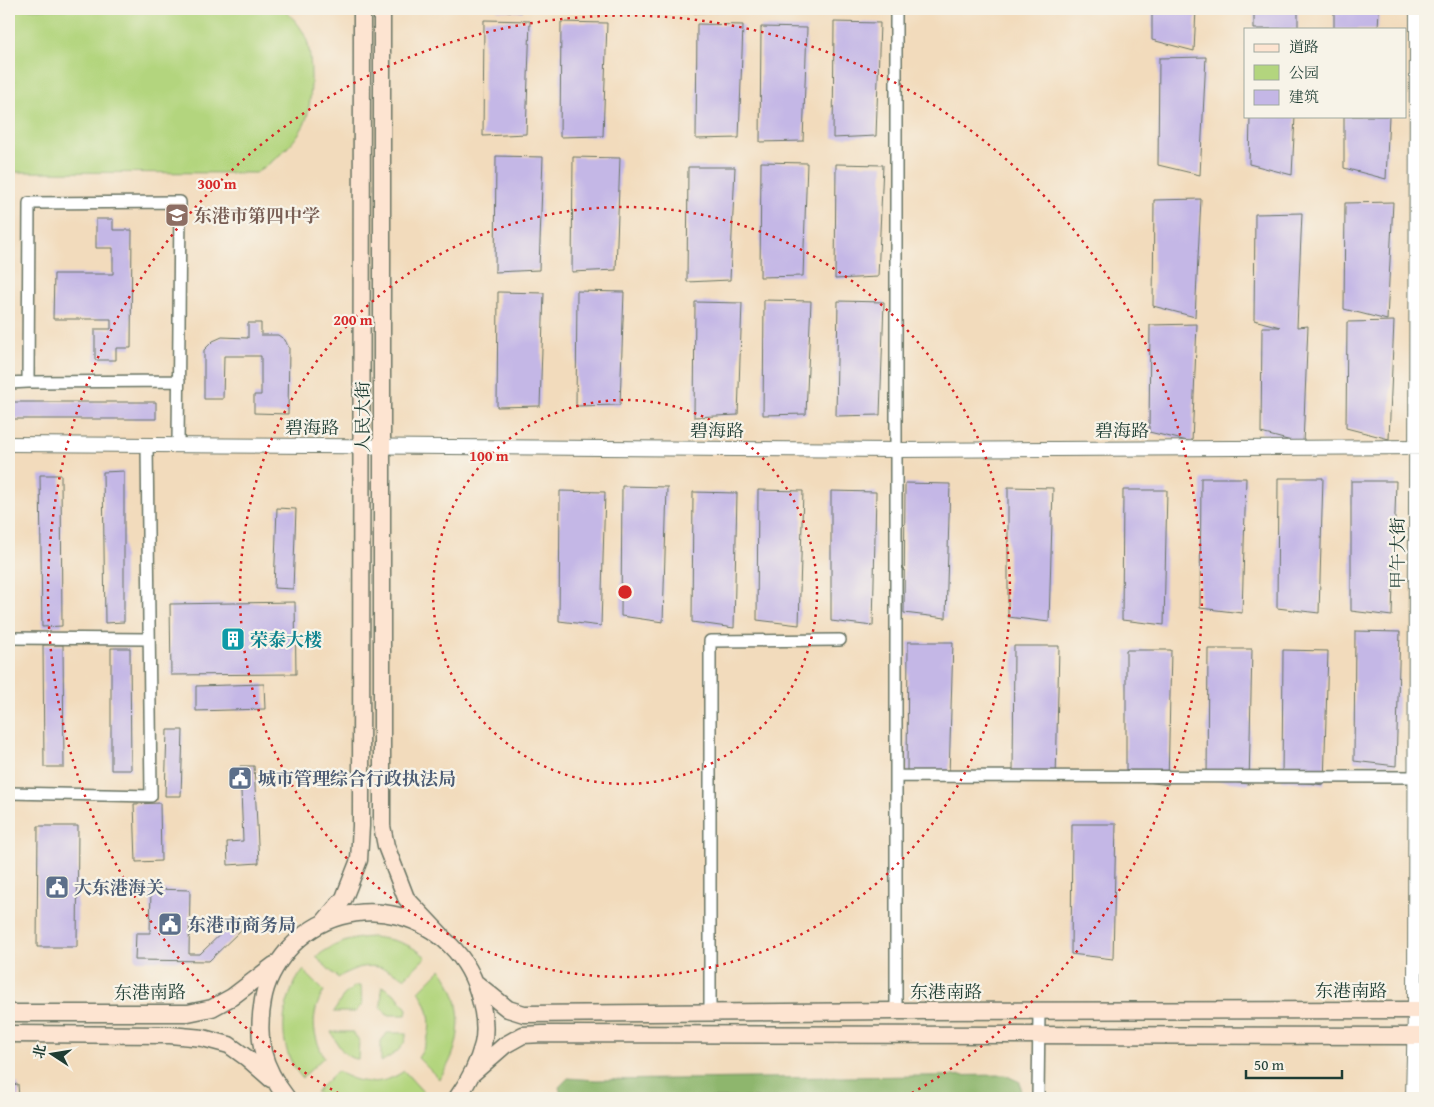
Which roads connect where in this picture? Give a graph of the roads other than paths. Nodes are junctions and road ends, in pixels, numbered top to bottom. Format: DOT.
graph roads {
  1 [pos="362,9"];
  2 [pos="382,9"];
  3 [pos="896,9"];
  4 [pos="1417,9"];
  5 [pos="179,381"];
  6 [pos="9,382"];
  7 [pos="28,382"];
  8 [pos="9,444"];
  9 [pos="147,445"];
  10 [pos="178,445"];
  11 [pos="361,446"];
  12 [pos="382,446"];
  13 [pos="1420,447"];
  14 [pos="897,450"];
  15 [pos="9,638"];
  16 [pos="149,639"];
  17 [pos="840,640"];
  18 [pos="897,776"];
  19 [pos="1420,777"];
  20 [pos="9,793"];
  21 [pos="322,923"];
  22 [pos="441,935"];
  23 [pos="278,962"];
  24 [pos="477,984"];
  25 [pos="1420,1010"];
  26 [pos="896,1011"];
  27 [pos="1039,1011"];
  28 [pos="9,1012"];
  29 [pos="710,1013"];
  30 [pos="9,1034"];
  31 [pos="1039,1036"];
  32 [pos="1419,1036"];
  33 [pos="474,1073"];
  34 [pos="274,1081"];
  35 [pos="287,1098"];
  36 [pos="457,1098"];
  37 [pos="1038,1098"];
  38 [pos="1413,1098"];
  1 -- 11 [label="main road, 人民大街"];
  2 -- 12 [label="main road, 人民大街"];
  3 -- 14 [label="street"];
  4 -- 13 [label="street, 甲午大街"];
  5 -- 7 [label="street"];
  5 -- 7 [label="street"];
  5 -- 10 [label="street"];
  6 -- 7 [label="street"];
  8 -- 9 [label="street, 碧海路"];
  9 -- 10 [label="street, 碧海路"];
  9 -- 16 [label="street"];
  10 -- 11 [label="street, 碧海路"];
  11 -- 12 [label="street, 碧海路"];
  11 -- 21 [label="main road, 人民大街"];
  12 -- 14 [label="street, 碧海路"];
  12 -- 22 [label="main road, 人民大街"];
  13 -- 14 [label="street, 碧海路"];
  13 -- 19 [label="street, 甲午大街"];
  14 -- 18 [label="street"];
  15 -- 16 [label="street"];
  16 -- 20 [label="street"];
  17 -- 29 [label="street"];
  18 -- 19 [label="street"];
  18 -- 26 [label="street"];
  19 -- 25 [label="street, 甲午大街"];
  21 -- 22 [label="main road"];
  21 -- 23 [label="main road"];
  22 -- 24 [label="main road, 人民大街"];
  23 -- 28 [label="main road, 东港南路"];
  23 -- 34 [label="main road"];
  24 -- 29 [label="main road, 东港南路"];
  24 -- 33 [label="main road"];
  25 -- 27 [label="main road, 东港南路"];
  25 -- 32 [label="street, 甲午大街"];
  26 -- 27 [label="main road, 东港南路"];
  26 -- 29 [label="main road, 东港南路"];
  27 -- 31 [label="street"];
  30 -- 34 [label="main road"];
  31 -- 32 [label="main road"];
  31 -- 33 [label="main road"];
  31 -- 37 [label="street"];
  32 -- 38 [label="street, 甲午大街"];
  33 -- 36 [label="main road"];
  34 -- 35 [label="main road"];
}
